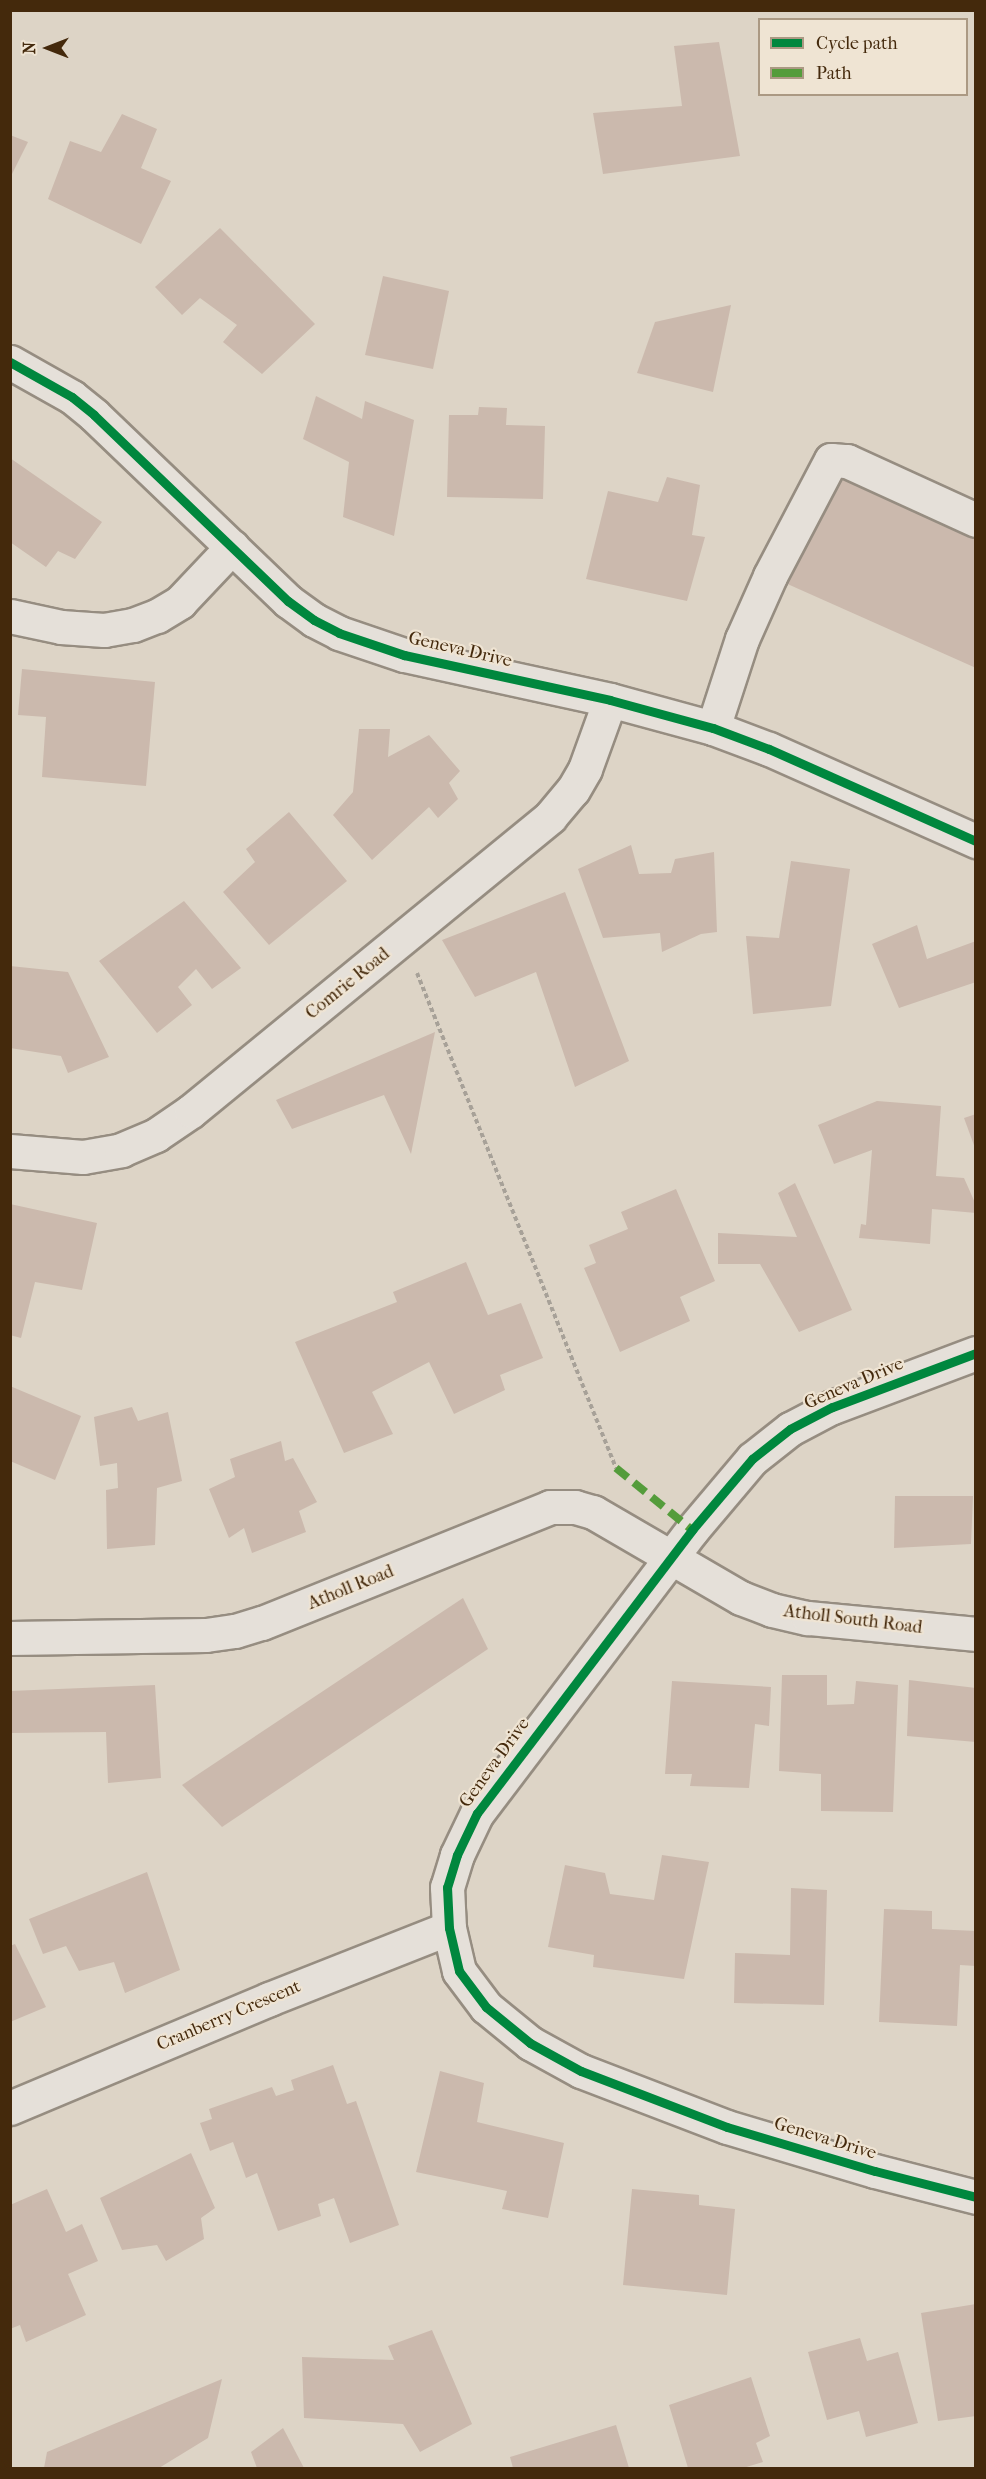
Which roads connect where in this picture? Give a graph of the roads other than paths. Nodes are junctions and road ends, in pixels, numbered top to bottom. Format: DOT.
graph roads {
  1 [pos="10,362"];
  2 [pos="975,520"];
  3 [pos="232,547"];
  4 [pos="10,616"];
  5 [pos="610,700"];
  6 [pos="713,728"];
  7 [pos="975,841"];
  8 [pos="10,1150"];
  9 [pos="975,1353"];
  10 [pos="672,1556"];
  11 [pos="975,1634"];
  12 [pos="10,1638"];
  13 [pos="449,1928"];
  14 [pos="10,2108"];
  15 [pos="975,2197"];
  1 -- 3 [label="street, Geneva Drive"];
  2 -- 6 [label="street"];
  3 -- 4 [label="street"];
  3 -- 5 [label="street, Geneva Drive"];
  5 -- 6 [label="street, Geneva Drive"];
  5 -- 8 [label="street, Comrie Road"];
  6 -- 7 [label="street, Geneva Drive"];
  9 -- 10 [label="street, Geneva Drive"];
  10 -- 11 [label="street, Atholl South Road"];
  10 -- 12 [label="street, Atholl Road"];
  10 -- 13 [label="street, Geneva Drive"];
  13 -- 14 [label="street, Cranberry Crescent"];
  13 -- 15 [label="street, Geneva Drive"];
}
